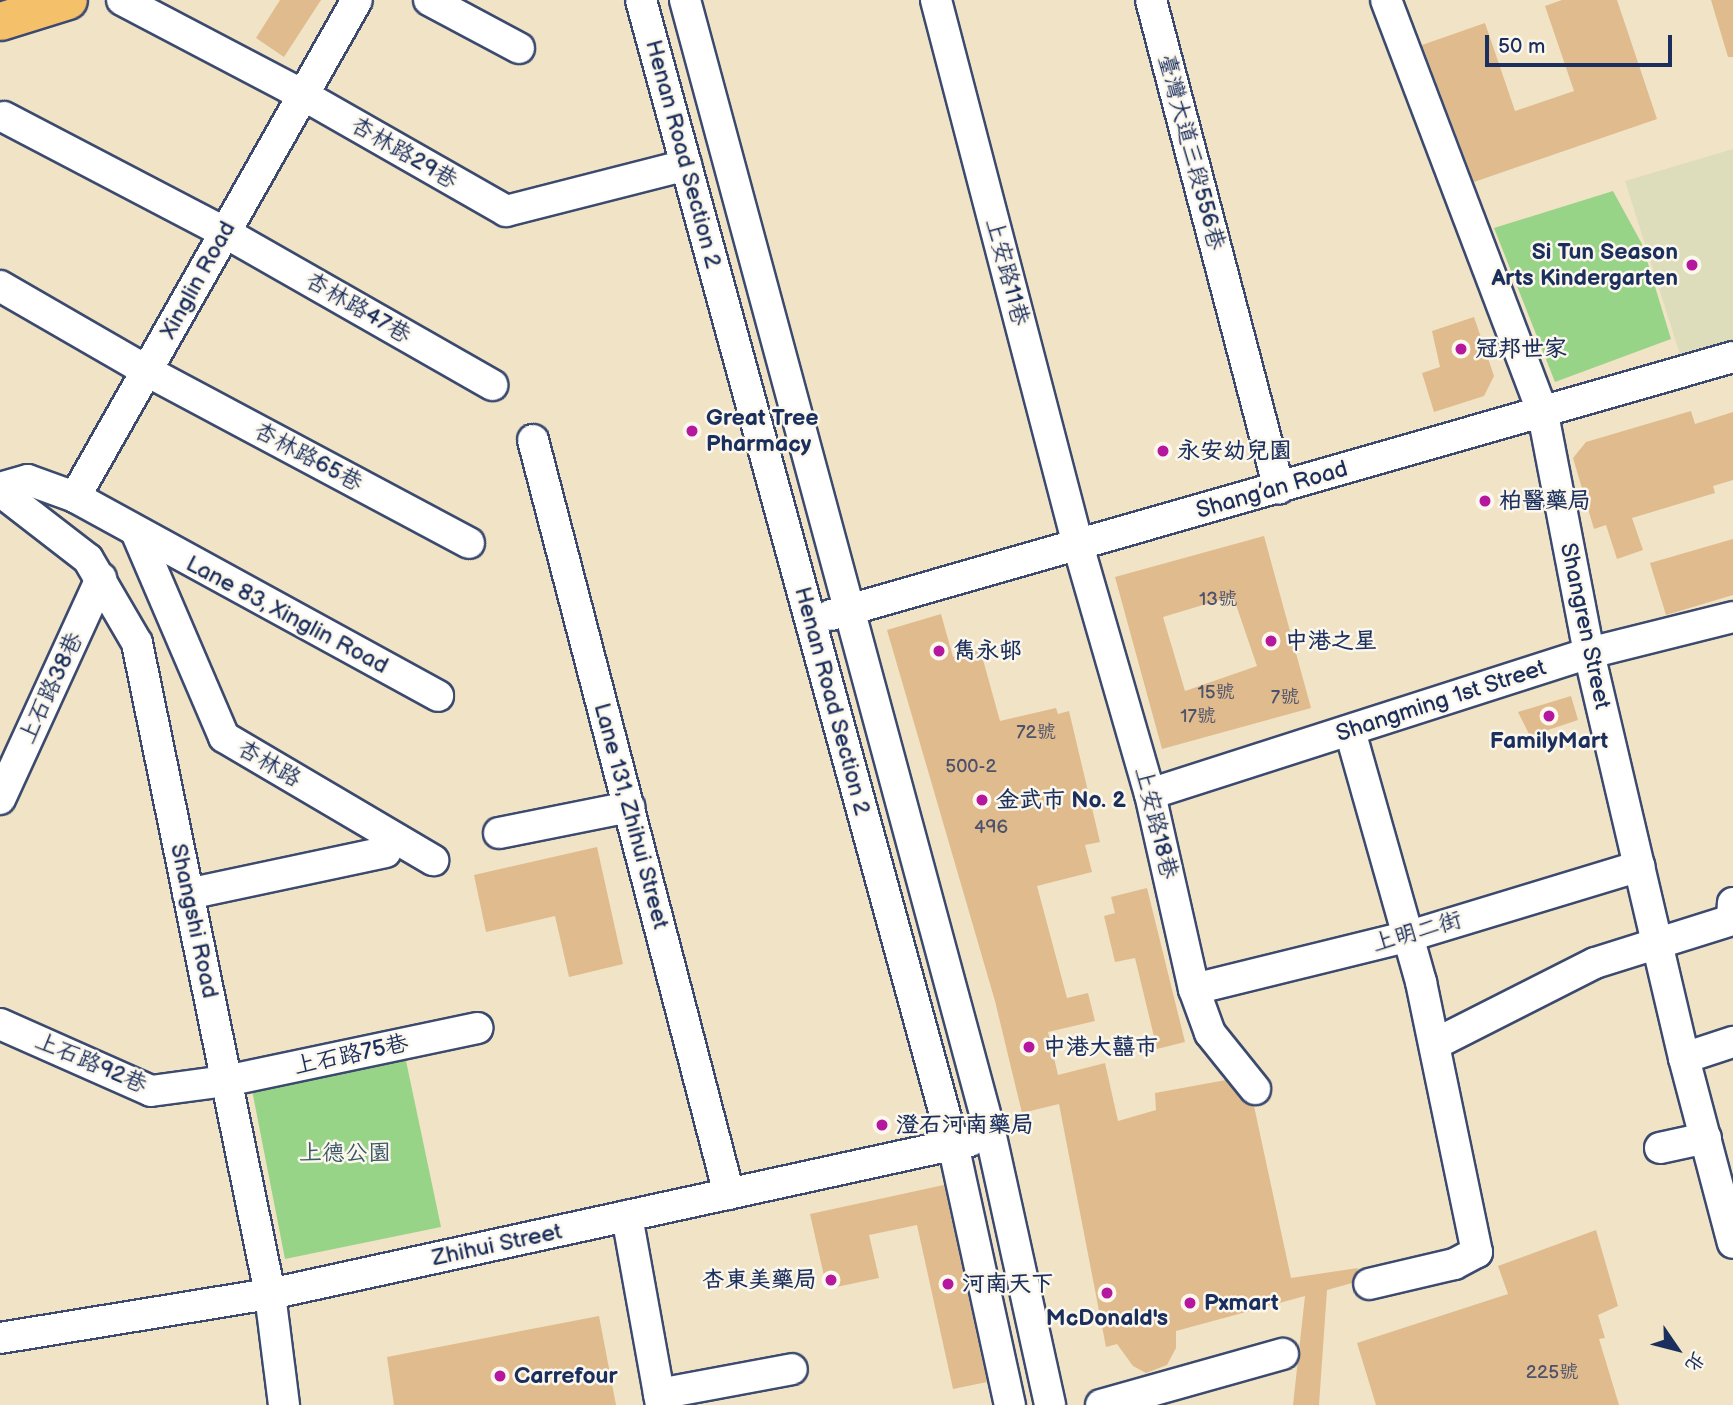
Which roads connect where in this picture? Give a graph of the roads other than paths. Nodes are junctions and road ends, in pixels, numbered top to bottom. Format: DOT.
graph roads {
  1 [pos="68,0"];
  2 [pos="122,0"];
  3 [pos="356,0"];
  4 [pos="429,0"];
  5 [pos="642,0"];
  6 [pos="685,0"];
  7 [pos="936,0"];
  8 [pos="1151,0"];
  9 [pos="1390,11"];
  10 [pos="0,21"];
  11 [pos="519,48"];
  12 [pos="303,95"];
  13 [pos="4,117"];
  14 [pos="686,164"];
  15 [pos="224,232"];
  16 [pos="0,286"];
  17 [pos="1733,357"];
  18 [pos="147,371"];
  19 [pos="492,385"];
  20 [pos="1543,414"];
  21 [pos="533,440"];
  22 [pos="1279,489"];
  23 [pos="0,490"];
  24 [pos="75,497"];
  25 [pos="136,534"];
  26 [pos="468,544"];
  27 [pos="1078,545"];
  28 [pos="101,578"];
  29 [pos="849,610"];
  30 [pos="1733,617"];
  31 [pos="810,621"];
  32 [pos="1589,653"];
  33 [pos="438,696"];
  34 [pos="1350,731"];
  35 [pos="1150,794"];
  36 [pos="0,799"];
  37 [pos="629,807"];
  38 [pos="499,833"];
  39 [pos="386,852"];
  40 [pos="433,860"];
  41 [pos="1639,866"];
  42 [pos="188,894"];
  43 [pos="1733,903"];
  44 [pos="1406,937"];
  45 [pos="1657,944"];
  46 [pos="1194,989"];
  47 [pos="0,1024"];
  48 [pos="477,1028"];
  49 [pos="1733,1042"];
  50 [pos="1435,1044"];
  51 [pos="1684,1058"];
  52 [pos="226,1081"];
  53 [pos="1255,1089"];
  54 [pos="991,1136"];
  55 [pos="1706,1138"];
  56 [pos="953,1144"];
  57 [pos="1660,1148"];
  58 [pos="729,1194"];
  59 [pos="627,1216"];
  60 [pos="1732,1234"];
  61 [pos="1368,1284"];
  62 [pos="270,1294"];
  63 [pos="0,1338"];
  64 [pos="1283,1354"];
  65 [pos="792,1369"];
  66 [pos="660,1399"];
  67 [pos="284,1405"];
  68 [pos="1010,1405"];
  69 [pos="1050,1405"];
  70 [pos="1101,1405"];
  1 -- 10 [label="main road"];
  2 -- 12 [label="street, 杏林路29巷"];
  3 -- 12 [label="street, Xinglin Road"];
  4 -- 11 [label="street"];
  5 -- 14 [label="street, Henan Road Section 2"];
  6 -- 29 [label="street, Henan Road Section 2"];
  7 -- 27 [label="street, 上安路11巷"];
  8 -- 22 [label="street, 臺灣大道三段556巷"];
  9 -- 20 [label="street, Shangren Street"];
  12 -- 14 [label="street, 杏林路29巷"];
  12 -- 15 [label="street, Xinglin Road"];
  13 -- 15 [label="street, 杏林路47巷"];
  14 -- 31 [label="street, Henan Road Section 2"];
  15 -- 18 [label="street, Xinglin Road"];
  15 -- 19 [label="street, 杏林路47巷"];
  16 -- 18 [label="street, 杏林路65巷"];
  17 -- 20 [label="street, Shang’an Road"];
  18 -- 24 [label="street, Xinglin Road"];
  18 -- 26 [label="street, 杏林路65巷"];
  20 -- 22 [label="street, Shang’an Road"];
  20 -- 32 [label="street, Shangren Street"];
  21 -- 37 [label="street, Lane 131, Zhihui Street"];
  22 -- 27 [label="street, Shang’an Road"];
  23 -- 24 [label="street"];
  23 -- 28 [label="street, Shangshi Road"];
  24 -- 25 [label="street"];
  25 -- 33 [label="street, Lane 83, Xinglin Road"];
  25 -- 40 [label="street, 杏林路"];
  27 -- 29 [label="street, Shang’an Road"];
  27 -- 35 [label="street, 上安路18巷"];
  28 -- 36 [label="street, 上石路38巷"];
  28 -- 42 [label="street, Shangshi Road"];
  29 -- 31 [label="street, Shang’an Road"];
  29 -- 54 [label="street, Henan Road Section 2"];
  30 -- 32 [label="street, Shangming 1st Street"];
  31 -- 56 [label="street, Henan Road Section 2"];
  32 -- 34 [label="street, Shangming 1st Street"];
  32 -- 41 [label="street, Shangren Street"];
  34 -- 35 [label="street, Shangming 1st Street"];
  34 -- 44 [label="street"];
  35 -- 46 [label="street, 上安路18巷"];
  37 -- 38 [label="street"];
  37 -- 58 [label="street, Lane 131, Zhihui Street"];
  39 -- 42 [label="street"];
  41 -- 44 [label="street, 上明二街"];
  41 -- 45 [label="street, Shangren Street"];
  42 -- 52 [label="street, Shangshi Road"];
  43 -- 45 [label="street"];
  44 -- 46 [label="street, 上明二街"];
  44 -- 50 [label="street"];
  45 -- 50 [label="street"];
  45 -- 51 [label="street, Shangren Street"];
  46 -- 53 [label="street, 上安路18巷"];
  47 -- 52 [label="street, 上石路92巷"];
  48 -- 52 [label="street, 上石路75巷"];
  49 -- 51 [label="street"];
  50 -- 61 [label="street"];
  51 -- 55 [label="street, Shangren Street"];
  52 -- 62 [label="street, Shangshi Road"];
  54 -- 56 [label="street, Zhihui Street"];
  54 -- 69 [label="street, Henan Road Section 2"];
  55 -- 57 [label="street"];
  55 -- 60 [label="street, Shangren Street"];
  56 -- 58 [label="street, Zhihui Street"];
  56 -- 68 [label="street, Henan Road Section 2"];
  58 -- 59 [label="street, Zhihui Street"];
  59 -- 62 [label="street, Zhihui Street"];
  59 -- 66 [label="street"];
  62 -- 63 [label="street, Zhihui Street"];
  62 -- 67 [label="street, Shangshi Road"];
  64 -- 70 [label="street"];
  65 -- 66 [label="street"];
}
